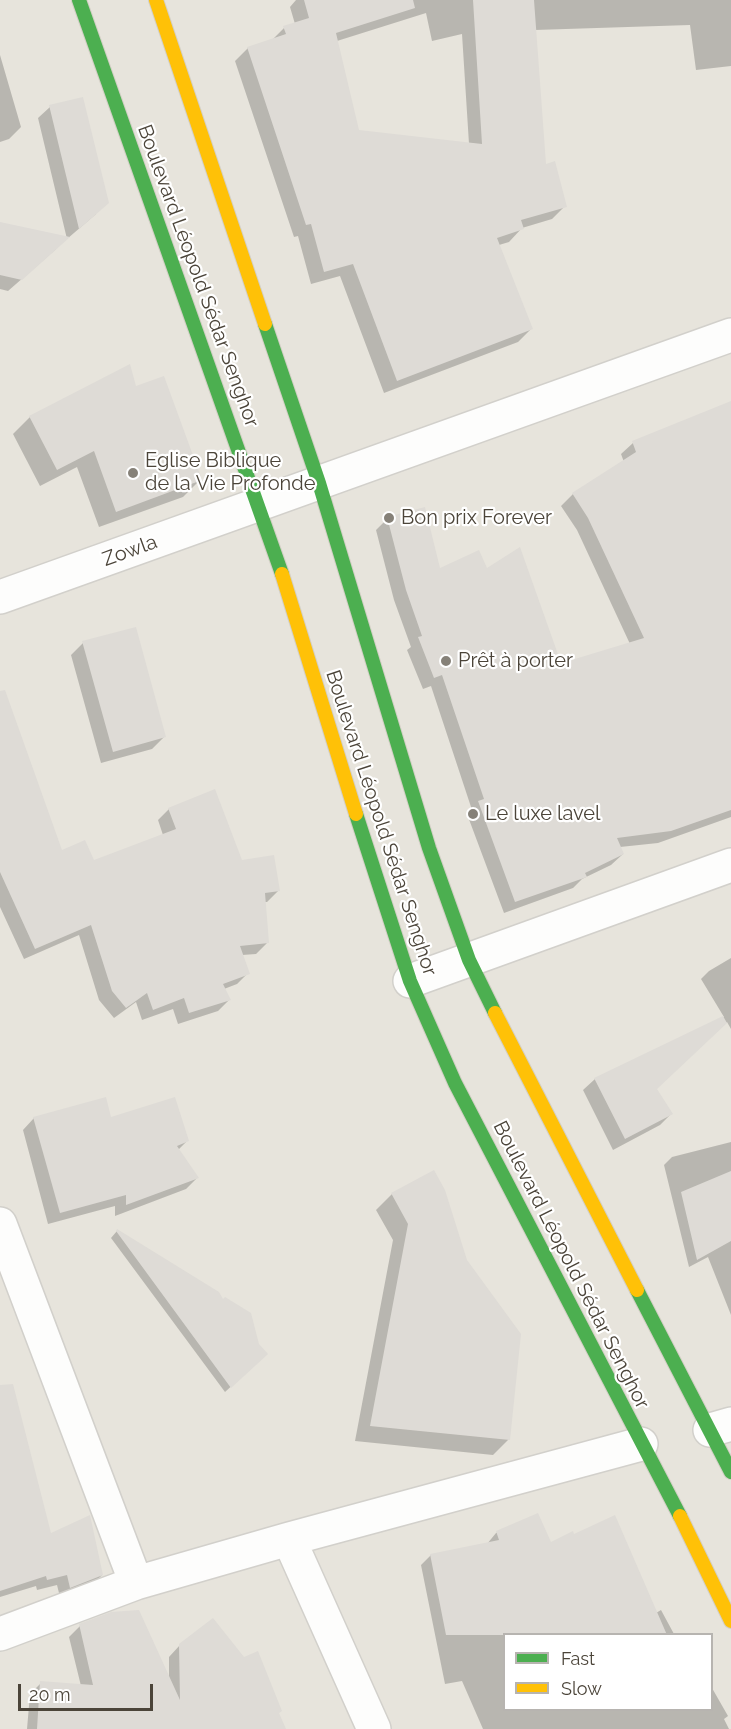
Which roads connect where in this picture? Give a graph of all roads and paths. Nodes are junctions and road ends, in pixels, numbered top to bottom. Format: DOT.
graph roads {
  1 [pos="79,0"];
  2 [pos="156,0"];
  3 [pos="731,335"];
  4 [pos="319,483"];
  5 [pos="259,504"];
  6 [pos="0,597"];
  7 [pos="731,865"];
  8 [pos="469,960"];
  9 [pos="410,981"];
  10 [pos="0,1224"];
  11 [pos="720,1427"];
  12 [pos="641,1444"];
  13 [pos="731,1472"];
  14 [pos="289,1539"];
  15 [pos="136,1583"];
  16 [pos="731,1621"];
  17 [pos="0,1635"];
  18 [pos="374,1729"];
  1 -- 5 [label="main road, Boulevard Léopold Sédar Senghor"];
  2 -- 4 [label="main road, Boulevard Léopold Sédar Senghor"];
  3 -- 4 [label="street, Zowla"];
  4 -- 5 [label="street, Zowla"];
  4 -- 8 [label="main road, Boulevard Léopold Sédar Senghor"];
  5 -- 6 [label="street, Zowla"];
  5 -- 9 [label="main road, Boulevard Léopold Sédar Senghor"];
  7 -- 8 [label="street"];
  8 -- 9 [label="street"];
  8 -- 11 [label="main road, Boulevard Léopold Sédar Senghor"];
  9 -- 12 [label="main road, Boulevard Léopold Sédar Senghor"];
  10 -- 15 [label="street"];
  11 -- 13 [label="main road, Boulevard Léopold Sédar Senghor"];
  12 -- 14 [label="street"];
  12 -- 16 [label="main road, Boulevard Léopold Sédar Senghor"];
  14 -- 15 [label="street"];
  14 -- 18 [label="street"];
  15 -- 17 [label="street"];
}
